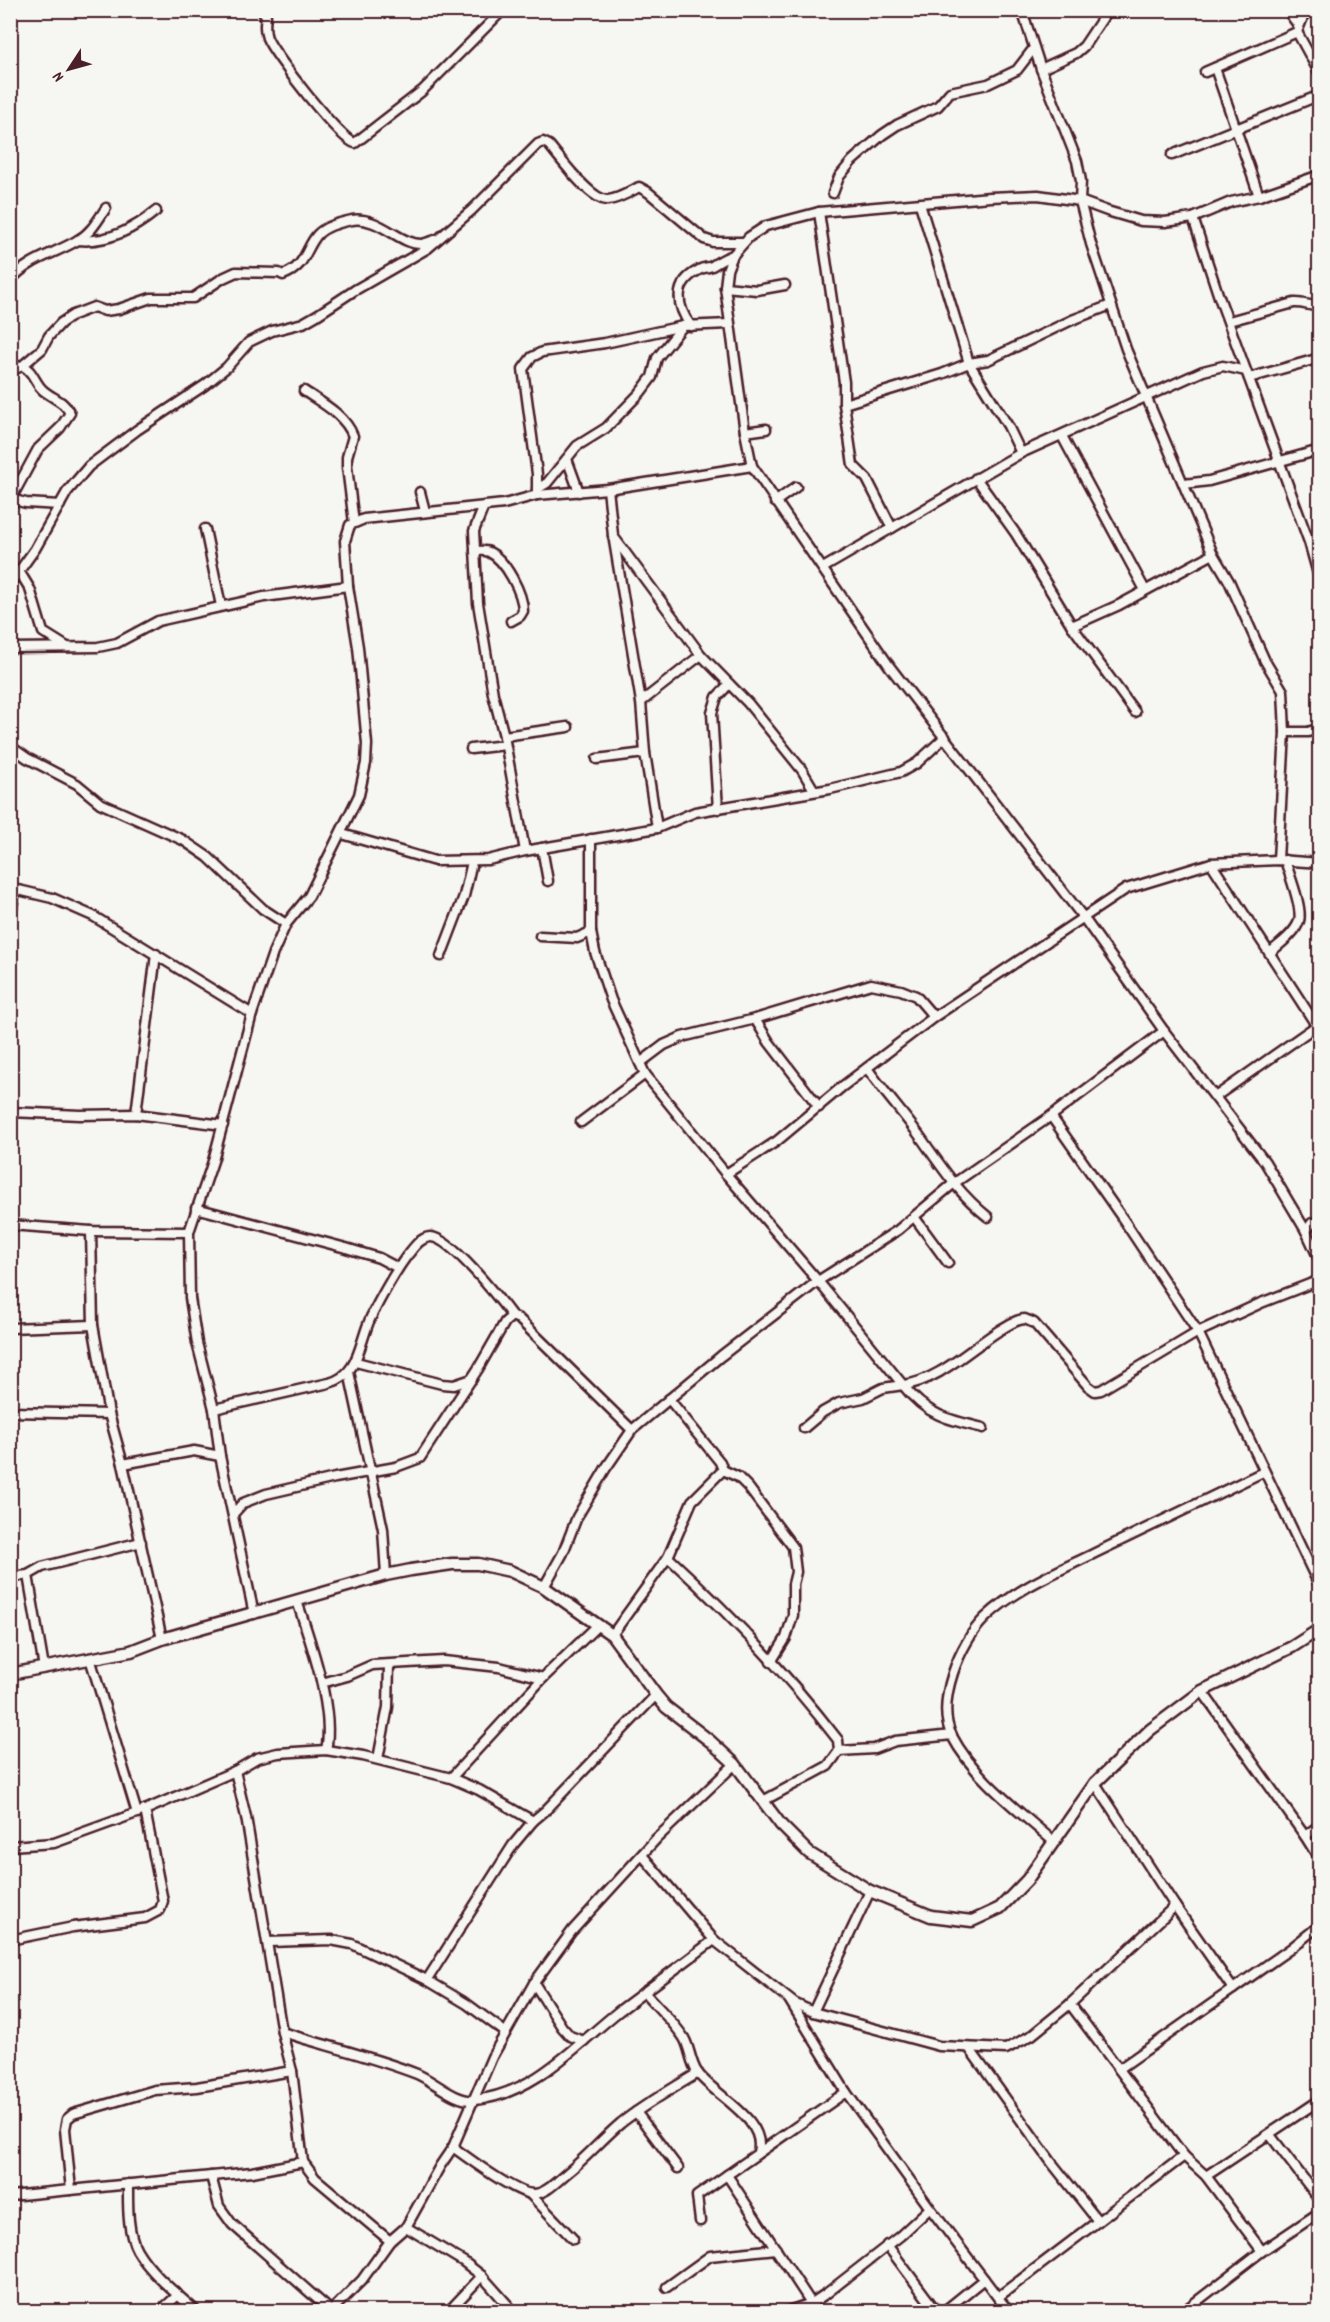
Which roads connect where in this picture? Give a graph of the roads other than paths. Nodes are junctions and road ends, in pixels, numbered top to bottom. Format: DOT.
graph roads {
  1 [pos="261,10"];
  2 [pos="503,10"];
  3 [pos="1022,10"];
  4 [pos="1108,10"];
  5 [pos="1287,10"];
  6 [pos="1306,10"];
  7 [pos="1298,28"];
  8 [pos="1034,48"];
  9 [pos="1215,68"];
  10 [pos="1041,69"];
  11 [pos="1205,72"];
  12 [pos="1320,74"];
  13 [pos="1320,95"];
  14 [pos="1235,130"];
  15 [pos="1172,155"];
  16 [pos="1320,175"];
  17 [pos="833,193"];
  18 [pos="1259,196"];
  19 [pos="1080,201"];
  20 [pos="920,204"];
  21 [pos="106,208"];
  22 [pos="156,211"];
  23 [pos="819,212"];
  24 [pos="1193,218"];
  25 [pos="441,238"];
  26 [pos="78,240"];
  27 [pos="744,242"];
  28 [pos="733,255"];
  29 [pos="10,281"];
  30 [pos="785,285"];
  31 [pos="725,287"];
  32 [pos="1111,305"];
  33 [pos="1320,306"];
  34 [pos="1229,321"];
  35 [pos="729,324"];
  36 [pos="687,326"];
  37 [pos="1320,358"];
  38 [pos="969,363"];
  39 [pos="22,366"];
  40 [pos="10,371"];
  41 [pos="1248,375"];
  42 [pos="304,391"];
  43 [pos="1146,396"];
  44 [pos="844,404"];
  45 [pos="766,429"];
  46 [pos="745,432"];
  47 [pos="1062,436"];
  48 [pos="1320,450"];
  49 [pos="1021,453"];
  50 [pos="567,459"];
  51 [pos="1278,461"];
  52 [pos="752,466"];
  53 [pos="976,478"];
  54 [pos="1184,484"];
  55 [pos="796,487"];
  56 [pos="608,489"];
  57 [pos="420,492"];
  58 [pos="537,492"];
  59 [pos="579,492"];
  60 [pos="11,499"];
  61 [pos="775,502"];
  62 [pos="60,505"];
  63 [pos="484,506"];
  64 [pos="425,511"];
  65 [pos="354,523"];
  66 [pos="892,528"];
  67 [pos="205,529"];
  68 [pos="613,535"];
  69 [pos="475,551"];
  70 [pos="1213,554"];
  71 [pos="823,568"];
  72 [pos="19,571"];
  73 [pos="1320,581"];
  74 [pos="10,584"];
  75 [pos="348,586"];
  76 [pos="1145,590"];
  77 [pos="220,606"];
  78 [pos="511,621"];
  79 [pos="1072,626"];
  80 [pos="68,647"];
  81 [pos="10,648"];
  82 [pos="701,655"];
  83 [pos="729,684"];
  84 [pos="640,702"];
  85 [pos="1135,712"];
  86 [pos="568,727"];
  87 [pos="1320,728"];
  88 [pos="1285,732"];
  89 [pos="945,737"];
  90 [pos="504,741"];
  91 [pos="10,746"];
  92 [pos="471,749"];
  93 [pos="645,753"];
  94 [pos="597,759"];
  95 [pos="814,790"];
  96 [pos="718,809"];
  97 [pos="657,828"];
  98 [pos="342,834"];
  99 [pos="591,839"];
  100 [pos="542,848"];
  101 [pos="525,851"];
  102 [pos="1282,860"];
  103 [pos="472,862"];
  104 [pos="1211,863"];
  105 [pos="1320,863"];
  106 [pos="548,881"];
  107 [pos="13,889"];
  108 [pos="1083,917"];
  109 [pos="10,920"];
  110 [pos="286,924"];
  111 [pos="591,932"];
  112 [pos="540,936"];
  113 [pos="1270,952"];
  114 [pos="156,954"];
  115 [pos="441,956"];
  116 [pos="252,1014"];
  117 [pos="934,1017"];
  118 [pos="755,1019"];
  119 [pos="1318,1029"];
  120 [pos="1164,1031"];
  121 [pos="640,1063"];
  122 [pos="867,1068"];
  123 [pos="645,1074"];
  124 [pos="1215,1097"];
  125 [pos="819,1107"];
  126 [pos="10,1112"];
  127 [pos="136,1114"];
  128 [pos="1051,1116"];
  129 [pos="581,1122"];
  130 [pos="223,1125"];
  131 [pos="726,1174"];
  132 [pos="953,1184"];
  133 [pos="196,1208"];
  134 [pos="988,1217"];
  135 [pos="915,1218"];
  136 [pos="1320,1221"];
  137 [pos="10,1225"];
  138 [pos="91,1231"];
  139 [pos="1305,1231"];
  140 [pos="189,1232"];
  141 [pos="1320,1261"];
  142 [pos="948,1263"];
  143 [pos="398,1268"];
  144 [pos="1320,1280"];
  145 [pos="818,1281"];
  146 [pos="512,1316"];
  147 [pos="93,1325"];
  148 [pos="10,1328"];
  149 [pos="1198,1332"];
  150 [pos="356,1362"];
  151 [pos="349,1372"];
  152 [pos="472,1379"];
  153 [pos="903,1385"];
  154 [pos="669,1399"];
  155 [pos="214,1409"];
  156 [pos="10,1412"];
  157 [pos="110,1414"];
  158 [pos="804,1428"];
  159 [pos="983,1428"];
  160 [pos="632,1430"];
  161 [pos="220,1456"];
  162 [pos="123,1464"];
  163 [pos="723,1470"];
  164 [pos="370,1472"];
  165 [pos="1263,1472"];
  166 [pos="234,1513"];
  167 [pos="141,1542"];
  168 [pos="668,1557"];
  169 [pos="28,1575"];
  170 [pos="386,1575"];
  171 [pos="10,1577"];
  172 [pos="544,1587"];
  173 [pos="1320,1587"];
  174 [pos="297,1601"];
  175 [pos="254,1614"];
  176 [pos="598,1625"];
  177 [pos="1320,1629"];
  178 [pos="612,1635"];
  179 [pos="162,1640"];
  180 [pos="90,1658"];
  181 [pos="771,1662"];
  182 [pos="389,1665"];
  183 [pos="44,1668"];
  184 [pos="10,1674"];
  185 [pos="543,1678"];
  186 [pos="322,1683"];
  187 [pos="1202,1691"];
  188 [pos="656,1695"];
  189 [pos="952,1735"];
  190 [pos="326,1749"];
  191 [pos="839,1752"];
  192 [pos="378,1759"];
  193 [pos="735,1764"];
  194 [pos="235,1771"];
  195 [pos="451,1778"];
  196 [pos="1095,1783"];
  197 [pos="763,1801"];
  198 [pos="141,1812"];
  199 [pos="533,1821"];
  200 [pos="1320,1825"];
  201 [pos="1305,1836"];
  202 [pos="1053,1841"];
  203 [pos="10,1846"];
  204 [pos="642,1855"];
  205 [pos="1320,1860"];
  206 [pos="870,1891"];
  207 [pos="1175,1906"];
  208 [pos="1320,1926"];
  209 [pos="10,1940"];
  210 [pos="714,1940"];
  211 [pos="268,1942"];
  212 [pos="427,1980"];
  213 [pos="534,1983"];
  214 [pos="1233,1989"];
  215 [pos="644,1992"];
  216 [pos="789,1999"];
  217 [pos="1070,2004"];
  218 [pos="813,2012"];
  219 [pos="282,2032"];
  220 [pos="505,2032"];
  221 [pos="584,2041"];
  222 [pos="969,2048"];
  223 [pos="1119,2069"];
  224 [pos="292,2071"];
  225 [pos="698,2073"];
  226 [pos="846,2092"];
  227 [pos="474,2100"];
  228 [pos="1319,2102"];
  229 [pos="636,2112"];
  230 [pos="1270,2135"];
  231 [pos="453,2147"];
  232 [pos="758,2152"];
  233 [pos="1184,2156"];
  234 [pos="303,2162"];
  235 [pos="678,2168"];
  236 [pos="727,2175"];
  237 [pos="211,2176"];
  238 [pos="1206,2176"];
  239 [pos="128,2184"];
  240 [pos="70,2190"];
  241 [pos="530,2194"];
  242 [pos="10,2196"];
  243 [pos="1320,2200"];
  244 [pos="930,2208"];
  245 [pos="1316,2214"];
  246 [pos="700,2221"];
  247 [pos="1098,2221"];
  248 [pos="1320,2225"];
  249 [pos="406,2227"];
  250 [pos="573,2239"];
  251 [pos="390,2241"];
  252 [pos="887,2245"];
  253 [pos="776,2249"];
  254 [pos="1262,2251"];
  255 [pos="482,2276"];
  256 [pos="984,2279"];
  257 [pos="667,2287"];
  258 [pos="178,2295"];
  259 [pos="998,2297"];
  260 [pos="814,2307"];
  261 [pos="330,2311"];
  262 [pos="1184,2311"];
  263 [pos="159,2312"];
  264 [pos="197,2312"];
  265 [pos="448,2312"];
  266 [pos="513,2312"];
  267 [pos="785,2312"];
  268 [pos="937,2312"];
  269 [pos="943,2312"];
  270 [pos="1009,2312"];
  1 -- 2 [label="street"];
  3 -- 8 [label="street"];
  4 -- 10 [label="street"];
  5 -- 7 [label="street"];
  6 -- 7 [label="street"];
  7 -- 9 [label="street"];
  7 -- 12 [label="street"];
  8 -- 10 [label="street"];
  8 -- 17 [label="street"];
  9 -- 11 [label="street"];
  9 -- 14 [label="street"];
  10 -- 19 [label="street"];
  13 -- 14 [label="street"];
  14 -- 15 [label="street"];
  14 -- 18 [label="street"];
  16 -- 18 [label="street"];
  18 -- 24 [label="street"];
  19 -- 20 [label="street"];
  19 -- 24 [label="street"];
  19 -- 32 [label="street"];
  20 -- 23 [label="street"];
  20 -- 38 [label="street"];
  21 -- 26 [label="street"];
  22 -- 26 [label="street"];
  23 -- 27 [label="street"];
  23 -- 44 [label="street"];
  24 -- 34 [label="street"];
  25 -- 27 [label="street"];
  25 -- 39 [label="street"];
  25 -- 62 [label="street"];
  26 -- 29 [label="street"];
  27 -- 28 [label="street"];
  28 -- 31 [label="street"];
  28 -- 36 [label="street"];
  30 -- 31 [label="street"];
  31 -- 35 [label="street"];
  32 -- 38 [label="street"];
  32 -- 43 [label="street"];
  33 -- 34 [label="street"];
  34 -- 41 [label="street"];
  35 -- 36 [label="street"];
  35 -- 46 [label="street"];
  36 -- 50 [label="street"];
  36 -- 58 [label="street"];
  37 -- 41 [label="street"];
  38 -- 44 [label="street"];
  38 -- 49 [label="street"];
  39 -- 40 [label="street"];
  39 -- 60 [label="street"];
  41 -- 43 [label="street"];
  41 -- 51 [label="street"];
  42 -- 65 [label="street"];
  43 -- 47 [label="street"];
  43 -- 54 [label="street"];
  44 -- 66 [label="street"];
  45 -- 46 [label="street"];
  46 -- 52 [label="street"];
  47 -- 49 [label="street"];
  47 -- 76 [label="street"];
  48 -- 51 [label="street"];
  49 -- 53 [label="street"];
  50 -- 58 [label="street"];
  50 -- 59 [label="street"];
  51 -- 54 [label="street"];
  51 -- 73 [label="street"];
  52 -- 56 [label="street"];
  52 -- 61 [label="street"];
  53 -- 66 [label="street"];
  53 -- 79 [label="street"];
  54 -- 70 [label="street"];
  55 -- 61 [label="street"];
  56 -- 59 [label="street"];
  56 -- 68 [label="street"];
  57 -- 64 [label="street"];
  58 -- 59 [label="street"];
  58 -- 63 [label="street"];
  60 -- 62 [label="street"];
  61 -- 71 [label="street"];
  62 -- 72 [label="street"];
  63 -- 64 [label="street"];
  63 -- 69 [label="street"];
  64 -- 65 [label="street"];
  65 -- 75 [label="street"];
  66 -- 71 [label="street"];
  67 -- 77 [label="street"];
  68 -- 82 [label="street"];
  68 -- 84 [label="street"];
  69 -- 78 [label="street"];
  69 -- 90 [label="street"];
  70 -- 76 [label="street"];
  70 -- 88 [label="street"];
  71 -- 89 [label="street"];
  72 -- 74 [label="street"];
  72 -- 80 [label="street"];
  75 -- 77 [label="street"];
  75 -- 98 [label="street"];
  76 -- 79 [label="street"];
  77 -- 80 [label="street"];
  79 -- 85 [label="street"];
  80 -- 81 [label="street"];
  82 -- 83 [label="street"];
  82 -- 84 [label="street"];
  83 -- 95 [label="street"];
  83 -- 96 [label="street"];
  84 -- 93 [label="street"];
  86 -- 90 [label="street"];
  87 -- 88 [label="street"];
  88 -- 102 [label="street"];
  89 -- 95 [label="street"];
  89 -- 108 [label="street"];
  90 -- 92 [label="street"];
  90 -- 101 [label="street"];
  91 -- 110 [label="street"];
  93 -- 94 [label="street"];
  93 -- 97 [label="street"];
  95 -- 96 [label="street"];
  96 -- 97 [label="street"];
  97 -- 99 [label="street"];
  98 -- 103 [label="street"];
  98 -- 110 [label="street"];
  99 -- 100 [label="street"];
  99 -- 111 [label="street"];
  100 -- 101 [label="street"];
  100 -- 106 [label="street"];
  101 -- 103 [label="street"];
  102 -- 104 [label="street"];
  102 -- 105 [label="street"];
  102 -- 113 [label="street"];
  103 -- 115 [label="street"];
  104 -- 108 [label="street"];
  104 -- 113 [label="street"];
  107 -- 109 [label="street"];
  107 -- 114 [label="street"];
  108 -- 117 [label="street"];
  108 -- 120 [label="street"];
  110 -- 116 [label="street"];
  111 -- 112 [label="street"];
  111 -- 121 [label="street"];
  113 -- 119 [label="street"];
  114 -- 116 [label="street"];
  114 -- 127 [label="street"];
  116 -- 130 [label="street"];
  117 -- 118 [label="street"];
  117 -- 122 [label="street"];
  118 -- 121 [label="street"];
  118 -- 125 [label="street"];
  119 -- 124 [label="street"];
  120 -- 124 [label="street"];
  120 -- 128 [label="street"];
  121 -- 123 [label="street"];
  122 -- 125 [label="street"];
  122 -- 132 [label="street"];
  123 -- 129 [label="street"];
  123 -- 131 [label="street"];
  124 -- 139 [label="street"];
  125 -- 131 [label="street"];
  126 -- 127 [label="street"];
  127 -- 130 [label="street"];
  128 -- 132 [label="street"];
  128 -- 149 [label="street"];
  130 -- 133 [label="street"];
  131 -- 145 [label="street"];
  132 -- 134 [label="street"];
  132 -- 135 [label="street"];
  133 -- 140 [label="street"];
  133 -- 143 [label="street"];
  135 -- 142 [label="street"];
  135 -- 145 [label="street"];
  136 -- 139 [label="street"];
  137 -- 138 [label="street"];
  138 -- 140 [label="street"];
  138 -- 147 [label="street"];
  139 -- 141 [label="street"];
  140 -- 155 [label="street"];
  143 -- 146 [label="street"];
  143 -- 150 [label="street"];
  144 -- 149 [label="street"];
  145 -- 153 [label="street"];
  145 -- 154 [label="street"];
  146 -- 152 [label="street"];
  146 -- 160 [label="street"];
  147 -- 148 [label="street"];
  147 -- 157 [label="street"];
  149 -- 153 [label="street"];
  149 -- 165 [label="street"];
  150 -- 151 [label="street"];
  150 -- 152 [label="street"];
  151 -- 155 [label="street"];
  151 -- 164 [label="street"];
  152 -- 164 [label="street"];
  153 -- 158 [label="street"];
  153 -- 159 [label="street"];
  154 -- 160 [label="street"];
  154 -- 163 [label="street"];
  155 -- 161 [label="street"];
  156 -- 157 [label="street"];
  157 -- 162 [label="street"];
  160 -- 172 [label="street"];
  161 -- 162 [label="street"];
  161 -- 166 [label="street"];
  162 -- 167 [label="street"];
  163 -- 168 [label="street"];
  163 -- 181 [label="street"];
  164 -- 166 [label="street"];
  164 -- 170 [label="street"];
  165 -- 173 [label="street"];
  165 -- 189 [label="street"];
  166 -- 175 [label="street"];
  167 -- 169 [label="street"];
  167 -- 179 [label="street"];
  168 -- 178 [label="street"];
  168 -- 181 [label="street"];
  169 -- 171 [label="street"];
  169 -- 183 [label="street"];
  170 -- 172 [label="street"];
  170 -- 174 [label="street"];
  172 -- 176 [label="street"];
  174 -- 175 [label="street"];
  174 -- 186 [label="street"];
  175 -- 179 [label="street"];
  176 -- 178 [label="street"];
  176 -- 185 [label="street"];
  177 -- 187 [label="street"];
  178 -- 188 [label="street"];
  179 -- 180 [label="street"];
  180 -- 183 [label="street"];
  180 -- 198 [label="street"];
  181 -- 191 [label="street"];
  182 -- 185 [label="street"];
  182 -- 186 [label="street"];
  182 -- 192 [label="street"];
  183 -- 184 [label="street"];
  185 -- 195 [label="street"];
  186 -- 190 [label="street"];
  187 -- 196 [label="street"];
  187 -- 201 [label="street"];
  188 -- 193 [label="street"];
  188 -- 199 [label="street"];
  189 -- 191 [label="street"];
  189 -- 202 [label="street"];
  190 -- 192 [label="street"];
  190 -- 194 [label="street"];
  191 -- 197 [label="street"];
  192 -- 195 [label="street"];
  193 -- 197 [label="street"];
  193 -- 204 [label="street"];
  194 -- 198 [label="street"];
  194 -- 211 [label="street"];
  195 -- 199 [label="street"];
  196 -- 202 [label="street"];
  196 -- 207 [label="street"];
  197 -- 206 [label="street"];
  198 -- 203 [label="street"];
  198 -- 209 [label="street"];
  199 -- 212 [label="street"];
  200 -- 201 [label="street"];
  201 -- 205 [label="street"];
  202 -- 206 [label="street"];
  204 -- 210 [label="street"];
  204 -- 213 [label="street"];
  206 -- 218 [label="street"];
  207 -- 214 [label="street"];
  207 -- 217 [label="street"];
  208 -- 214 [label="street"];
  210 -- 215 [label="street"];
  210 -- 216 [label="street"];
  211 -- 212 [label="street"];
  211 -- 219 [label="street"];
  212 -- 220 [label="street"];
  213 -- 220 [label="street"];
  213 -- 221 [label="street"];
  214 -- 223 [label="street"];
  215 -- 221 [label="street"];
  215 -- 225 [label="street"];
  216 -- 218 [label="street"];
  216 -- 226 [label="street"];
  217 -- 222 [label="street"];
  217 -- 223 [label="street"];
  218 -- 222 [label="street"];
  219 -- 224 [label="street"];
  219 -- 227 [label="street"];
  220 -- 227 [label="street"];
  221 -- 227 [label="street"];
  222 -- 247 [label="street"];
  223 -- 233 [label="street"];
  224 -- 234 [label="street"];
  224 -- 240 [label="street"];
  225 -- 229 [label="street"];
  225 -- 232 [label="street"];
  226 -- 232 [label="street"];
  226 -- 244 [label="street"];
  227 -- 231 [label="street"];
  228 -- 230 [label="street"];
  229 -- 235 [label="street"];
  229 -- 241 [label="street"];
  230 -- 238 [label="street"];
  230 -- 243 [label="street"];
  231 -- 241 [label="street"];
  231 -- 249 [label="street"];
  232 -- 236 [label="street"];
  233 -- 238 [label="street"];
  233 -- 247 [label="street"];
  234 -- 237 [label="street"];
  234 -- 251 [label="street"];
  236 -- 246 [label="street"];
  236 -- 253 [label="street"];
  237 -- 239 [label="street"];
  237 -- 261 [label="street"];
  238 -- 254 [label="street"];
  239 -- 240 [label="street"];
  239 -- 258 [label="street"];
  240 -- 242 [label="street"];
  241 -- 250 [label="street"];
  244 -- 252 [label="street"];
  244 -- 256 [label="street"];
  245 -- 248 [label="street"];
  245 -- 254 [label="street"];
  247 -- 259 [label="street"];
  249 -- 251 [label="street"];
  249 -- 255 [label="street"];
  251 -- 261 [label="street"];
  252 -- 260 [label="street"];
  252 -- 268 [label="street"];
  253 -- 257 [label="street"];
  253 -- 260 [label="street"];
  254 -- 262 [label="street"];
  255 -- 265 [label="street"];
  255 -- 266 [label="street"];
  256 -- 259 [label="street"];
  256 -- 269 [label="street"];
  258 -- 263 [label="street"];
  258 -- 264 [label="street"];
  259 -- 270 [label="street"];
  260 -- 267 [label="street"];
}
